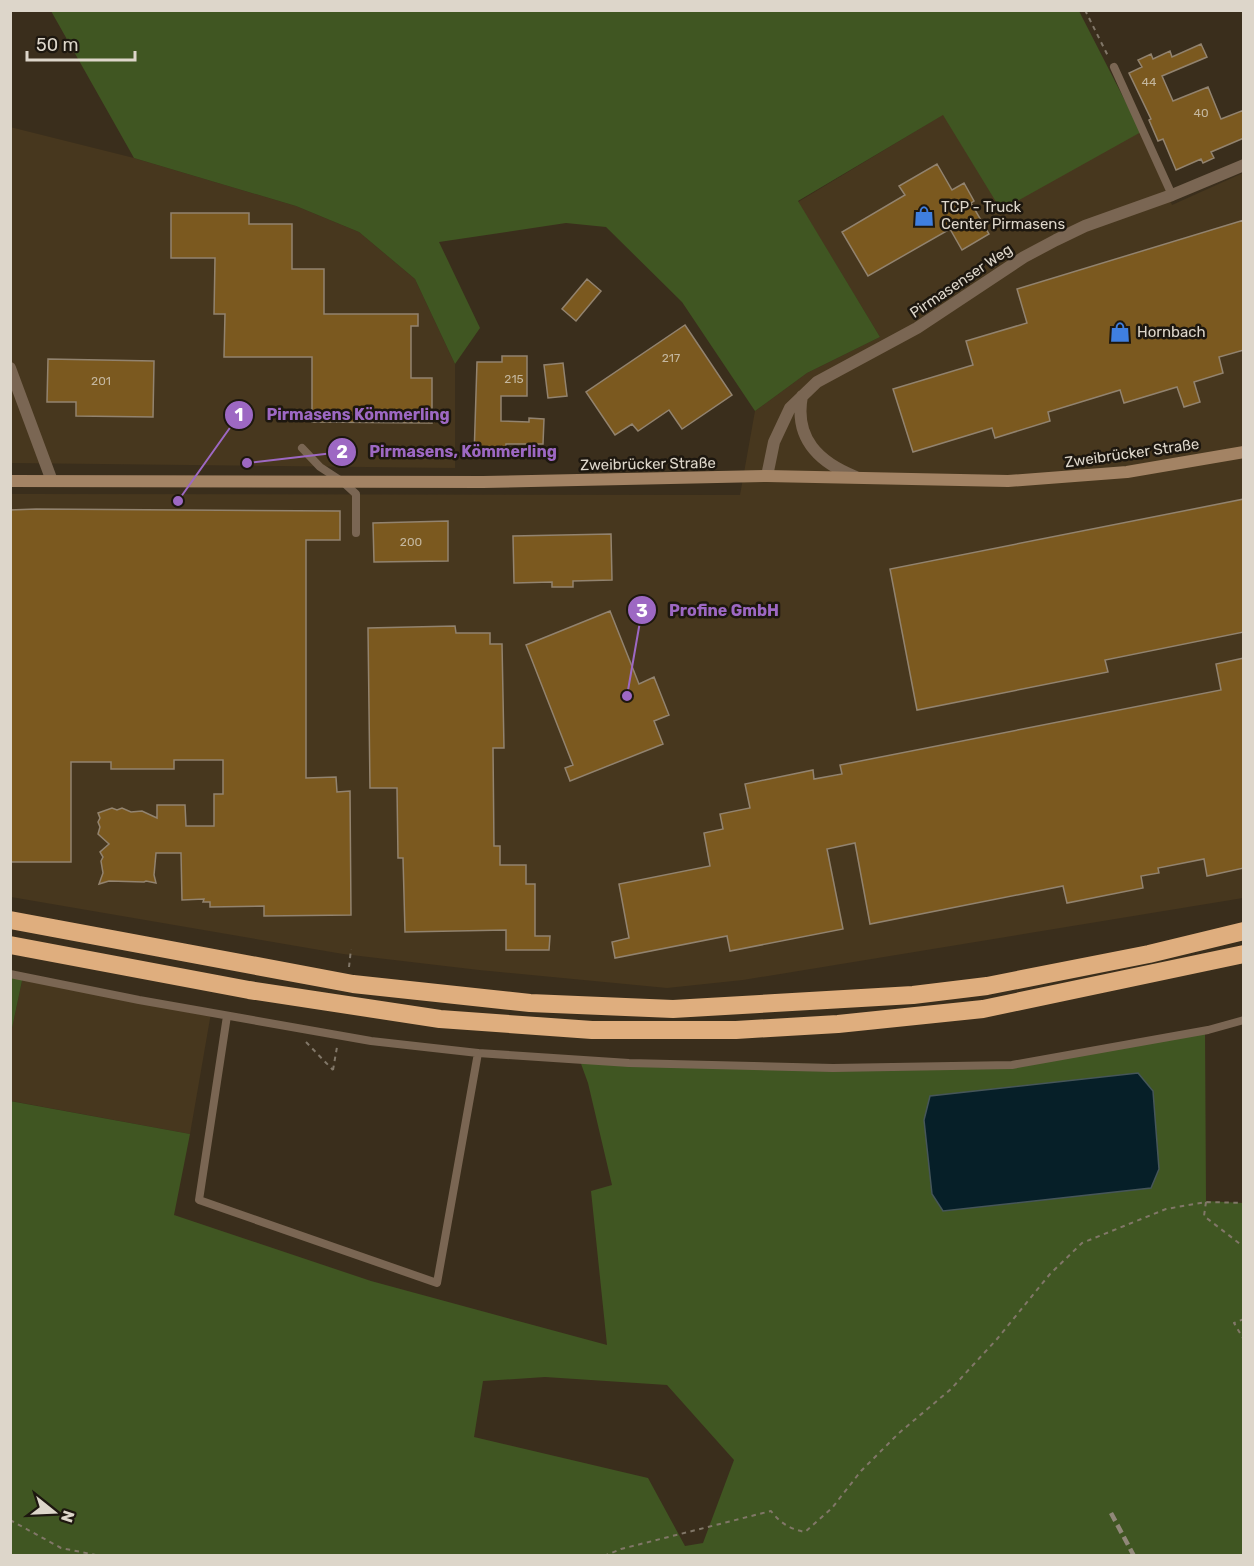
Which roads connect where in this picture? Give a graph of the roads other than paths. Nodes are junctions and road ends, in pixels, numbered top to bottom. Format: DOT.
graph roads {
  1 [pos="1114,67"];
  2 [pos="1244,165"];
  3 [pos="1172,195"];
  4 [pos="10,368"];
  5 [pos="802,394"];
  6 [pos="302,448"];
  7 [pos="1244,452"];
  8 [pos="767,476"];
  9 [pos="857,477"];
  10 [pos="10,481"];
  11 [pos="52,481"];
  12 [pos="343,482"];
  13 [pos="356,533"];
  14 [pos="10,920"];
  15 [pos="1244,931"];
  16 [pos="10,945"];
  17 [pos="1244,954"];
  18 [pos="10,974"];
  19 [pos="227,1016"];
  20 [pos="1244,1020"];
  21 [pos="478,1053"];
  1 -- 3 [label="lane"];
  2 -- 3 [label="street, Pirmasenser Weg"];
  3 -- 5 [label="street, Pirmasenser Weg"];
  4 -- 11 [label="street"];
  5 -- 8 [label="street, Pirmasenser Weg"];
  5 -- 9 [label="street"];
  6 -- 12 [label="lane"];
  7 -- 9 [label="street, Zweibrücker Straße"];
  8 -- 9 [label="street, Zweibrücker Straße"];
  8 -- 12 [label="street, Zweibrücker Straße"];
  10 -- 11 [label="street, Zweibrücker Straße"];
  11 -- 12 [label="street, Zweibrücker Straße"];
  12 -- 13 [label="lane"];
  14 -- 15 [label="highway"];
  16 -- 17 [label="highway"];
  18 -- 19 [label="lane"];
  19 -- 21 [label="lane"];
  19 -- 21 [label="lane"];
  20 -- 21 [label="lane"];
}
